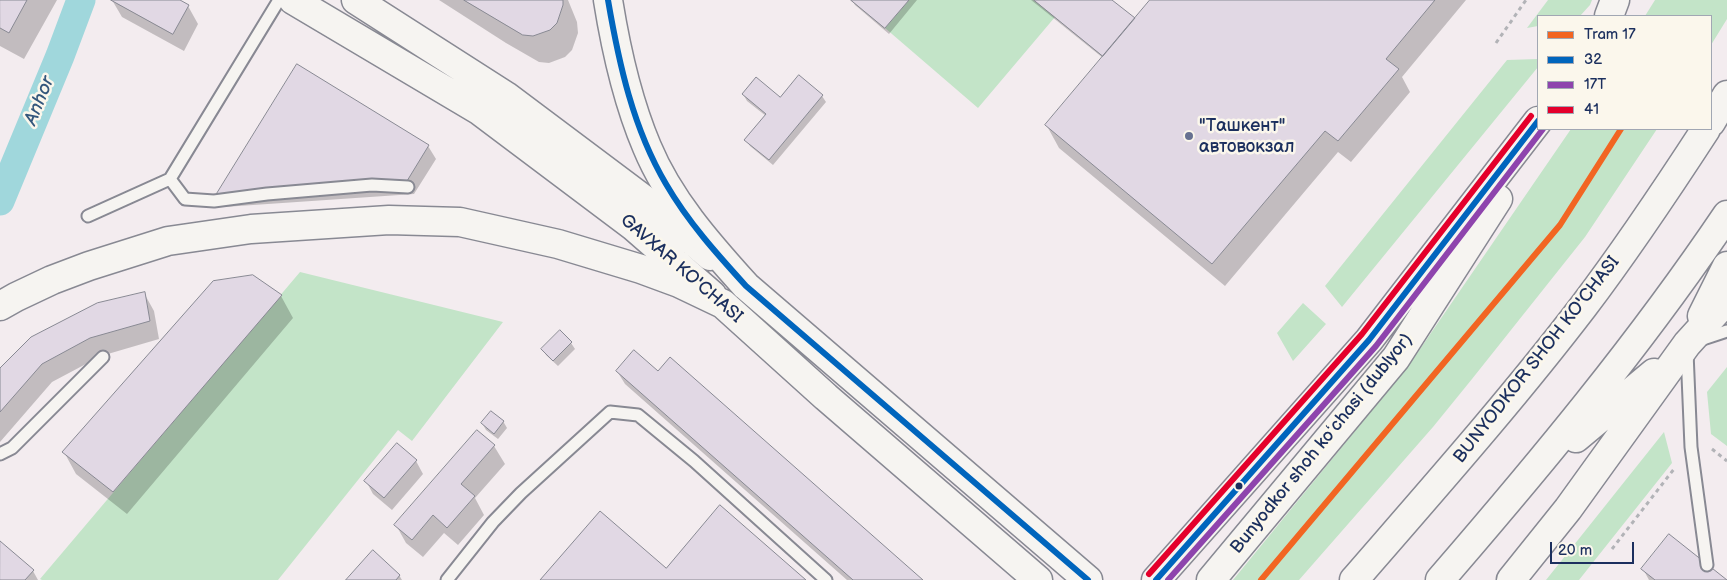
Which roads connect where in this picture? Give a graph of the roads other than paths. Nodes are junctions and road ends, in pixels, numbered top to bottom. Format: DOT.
graph roads {
  1 [pos="279,0"];
  2 [pos="293,0"];
  3 [pos="356,0"];
  4 [pos="608,0"];
  5 [pos="1615,0"];
  6 [pos="1628,0"];
  7 [pos="1609,15"];
  8 [pos="1618,15"];
  9 [pos="1727,96"];
  10 [pos="1712,120"];
  11 [pos="1537,122"];
  12 [pos="1542,130"];
  13 [pos="1705,130"];
  14 [pos="170,179"];
  15 [pos="408,187"];
  16 [pos="1727,215"];
  17 [pos="88,216"];
  18 [pos="1727,266"];
  19 [pos="746,286"];
  20 [pos="1727,300"];
  21 [pos="723,304"];
  22 [pos="0,306"];
  23 [pos="1727,331"];
  24 [pos="1687,344"];
  25 [pos="103,357"];
  26 [pos="0,454"];
  27 [pos="1528,478"];
  28 [pos="1707,565"];
  29 [pos="447,580"];
  30 [pos="826,580"];
  31 [pos="1038,580"];
  32 [pos="1088,580"];
  33 [pos="1156,580"];
  34 [pos="1211,580"];
  35 [pos="1354,580"];
  36 [pos="1440,580"];
  37 [pos="1511,580"];
  1 -- 14 [label="lane"];
  2 -- 21 [label="main road, GAVXAR KO'CHASI"];
  3 -- 19 [label="main road, GAVXAR KO'CHASI"];
  4 -- 19 [label="main road"];
  5 -- 7 [label="main road"];
  6 -- 8 [label="main road"];
  9 -- 10 [label="main road"];
  11 -- 33 [label="main road, Bunyodkor shoh koʻchasi (dublyor)"];
  12 -- 34 [label="main road, Bunyodkor shoh koʻchasi (dublyor)"];
  13 -- 35 [label="main road, BUNYODKOR SHOH KO'CHASI"];
  14 -- 15 [label="lane"];
  14 -- 17 [label="lane"];
  16 -- 27 [label="main road"];
  18 -- 24 [label="main road"];
  19 -- 32 [label="main road, GAVXAR KO'CHASI"];
  20 -- 24 [label="main road"];
  21 -- 22 [label="main road"];
  21 -- 31 [label="main road, GAVXAR KO'CHASI"];
  23 -- 24 [label="lane"];
  24 -- 27 [label="main road"];
  24 -- 28 [label="lane"];
  24 -- 37 [label="main road"];
  25 -- 26 [label="lane"];
  27 -- 36 [label="main road"];
  29 -- 30 [label="lane"];
}
